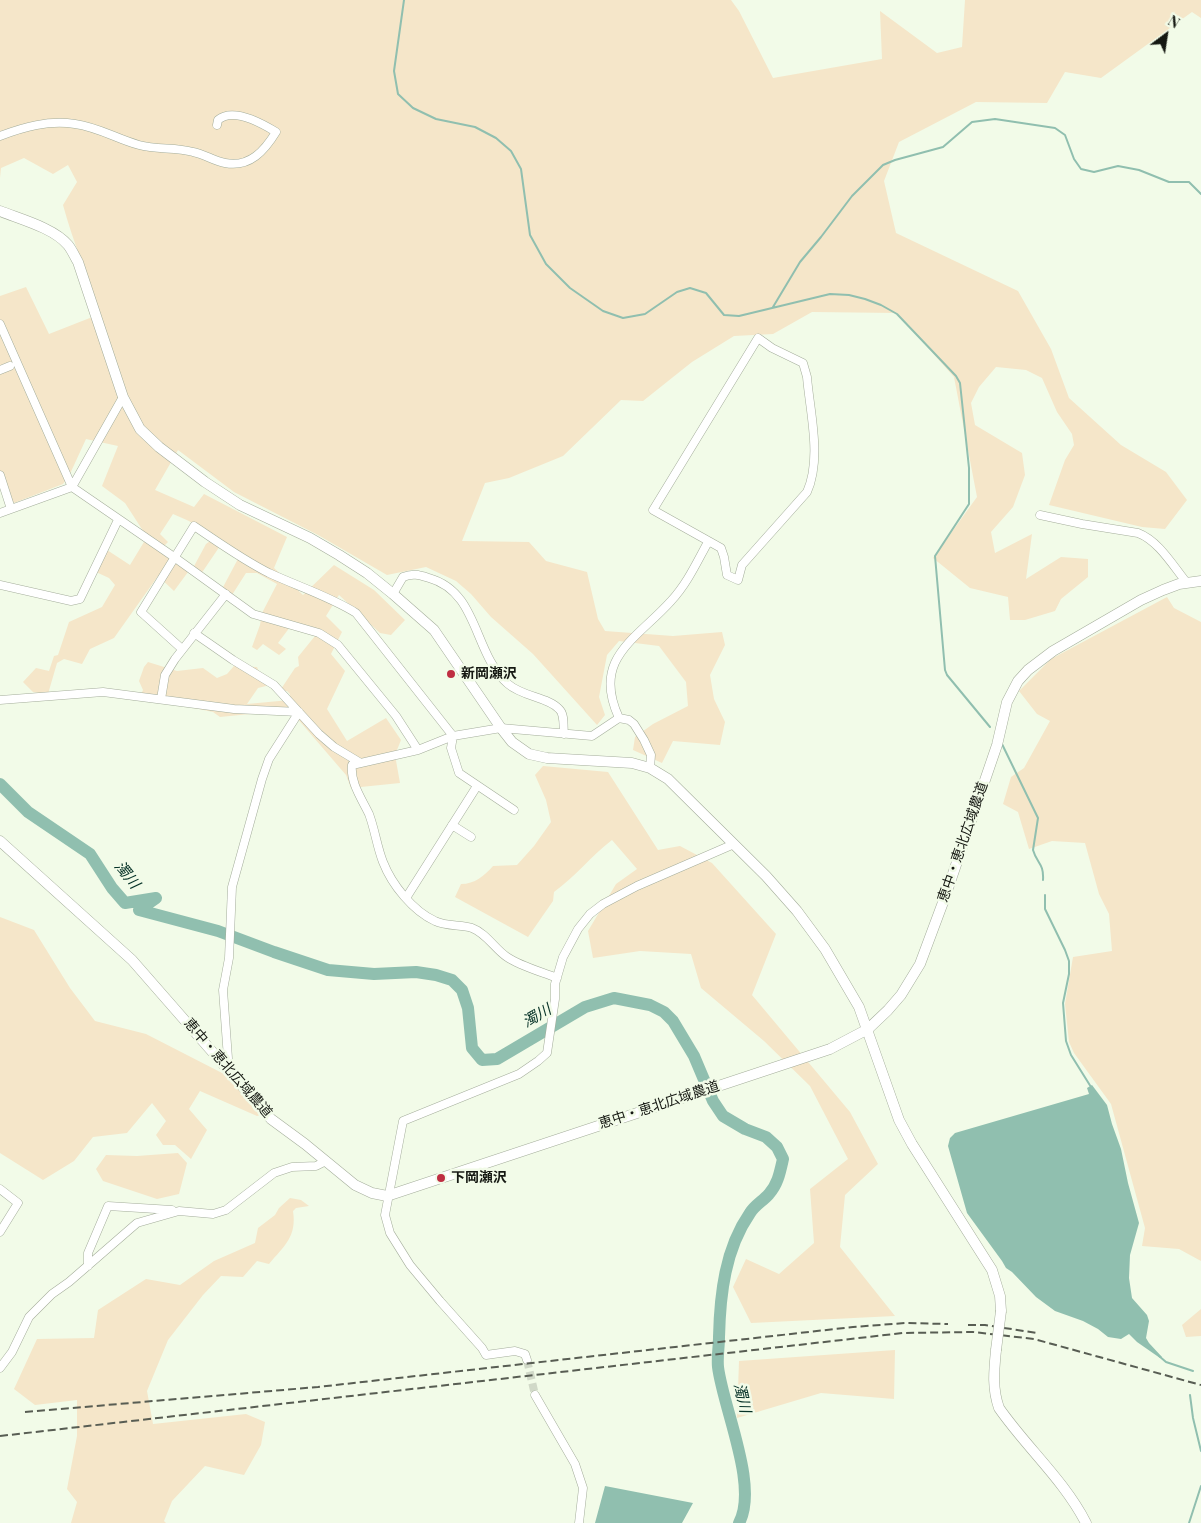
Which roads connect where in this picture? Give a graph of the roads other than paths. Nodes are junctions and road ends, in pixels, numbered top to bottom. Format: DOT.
graph roads {
  1 [pos="217,125"];
  2 [pos="0,136"];
  3 [pos="0,211"];
  4 [pos="0,324"];
  5 [pos="10,366"];
  6 [pos="0,370"];
  7 [pos="123,397"];
  8 [pos="0,475"];
  9 [pos="72,487"];
  10 [pos="11,509"];
  11 [pos="0,513"];
  12 [pos="1040,515"];
  13 [pos="118,520"];
  14 [pos="708,542"];
  15 [pos="174,557"];
  16 [pos="1201,581"];
  17 [pos="1187,583"];
  18 [pos="0,585"];
  19 [pos="226,594"];
  20 [pos="393,594"];
  21 [pos="194,633"];
  22 [pos="182,649"];
  23 [pos="161,699"];
  24 [pos="0,700"];
  25 [pos="299,712"];
  26 [pos="618,718"];
  27 [pos="501,728"];
  28 [pos="564,734"];
  29 [pos="453,736"];
  30 [pos="418,750"];
  31 [pos="359,762"];
  32 [pos="650,768"];
  33 [pos="477,786"];
  34 [pos="514,810"];
  35 [pos="452,825"];
  36 [pos="470,837"];
  37 [pos="0,841"];
  38 [pos="734,844"];
  39 [pos="406,898"];
  40 [pos="557,978"];
  41 [pos="868,1028"];
  42 [pos="229,1072"];
  43 [pos="326,1161"];
  44 [pos="0,1189"];
  45 [pos="387,1196"];
  46 [pos="179,1211"];
  47 [pos="0,1232"];
  48 [pos="88,1266"];
  49 [pos="527,1360"];
  50 [pos="0,1368"];
  51 [pos="535,1395"];
  52 [pos="579,1523"];
  53 [pos="1086,1523"];
  1 -- 2 [label="street"];
  3 -- 7 [label="street"];
  4 -- 9 [label="street"];
  5 -- 6 [label="street"];
  7 -- 9 [label="street"];
  7 -- 20 [label="street"];
  8 -- 10 [label="street"];
  9 -- 10 [label="street"];
  9 -- 13 [label="street"];
  10 -- 11 [label="street"];
  12 -- 17 [label="street"];
  13 -- 15 [label="street"];
  13 -- 18 [label="street"];
  14 -- 14 [label="street"];
  14 -- 26 [label="street"];
  15 -- 19 [label="street"];
  15 -- 22 [label="street"];
  15 -- 29 [label="street"];
  16 -- 17 [label="street, 恵中・恵北広域農道"];
  17 -- 41 [label="street, 恵中・恵北広域農道"];
  19 -- 21 [label="street"];
  19 -- 30 [label="street"];
  20 -- 27 [label="street"];
  20 -- 28 [label="street"];
  21 -- 22 [label="street"];
  21 -- 25 [label="street"];
  22 -- 23 [label="street"];
  23 -- 24 [label="street"];
  23 -- 25 [label="street"];
  25 -- 31 [label="street"];
  25 -- 42 [label="street"];
  26 -- 28 [label="street"];
  26 -- 32 [label="street"];
  27 -- 28 [label="street"];
  27 -- 29 [label="street"];
  27 -- 32 [label="street"];
  29 -- 30 [label="street"];
  29 -- 33 [label="street"];
  30 -- 31 [label="street"];
  31 -- 39 [label="street"];
  32 -- 38 [label="street"];
  33 -- 34 [label="street"];
  33 -- 35 [label="street"];
  35 -- 36 [label="street"];
  35 -- 39 [label="street"];
  37 -- 42 [label="street, 恵中・恵北広域農道"];
  38 -- 40 [label="street"];
  38 -- 41 [label="street"];
  39 -- 40 [label="street"];
  40 -- 45 [label="street"];
  41 -- 45 [label="street, 恵中・恵北広域農道"];
  41 -- 53 [label="street, bridge"];
  42 -- 43 [label="street, 恵中・恵北広域農道"];
  43 -- 45 [label="street, 恵中・恵北広域農道"];
  43 -- 46 [label="street"];
  44 -- 47 [label="street"];
  45 -- 49 [label="street"];
  46 -- 48 [label="street"];
  46 -- 48 [label="street"];
  48 -- 50 [label="street"];
  51 -- 52 [label="street"];
}
